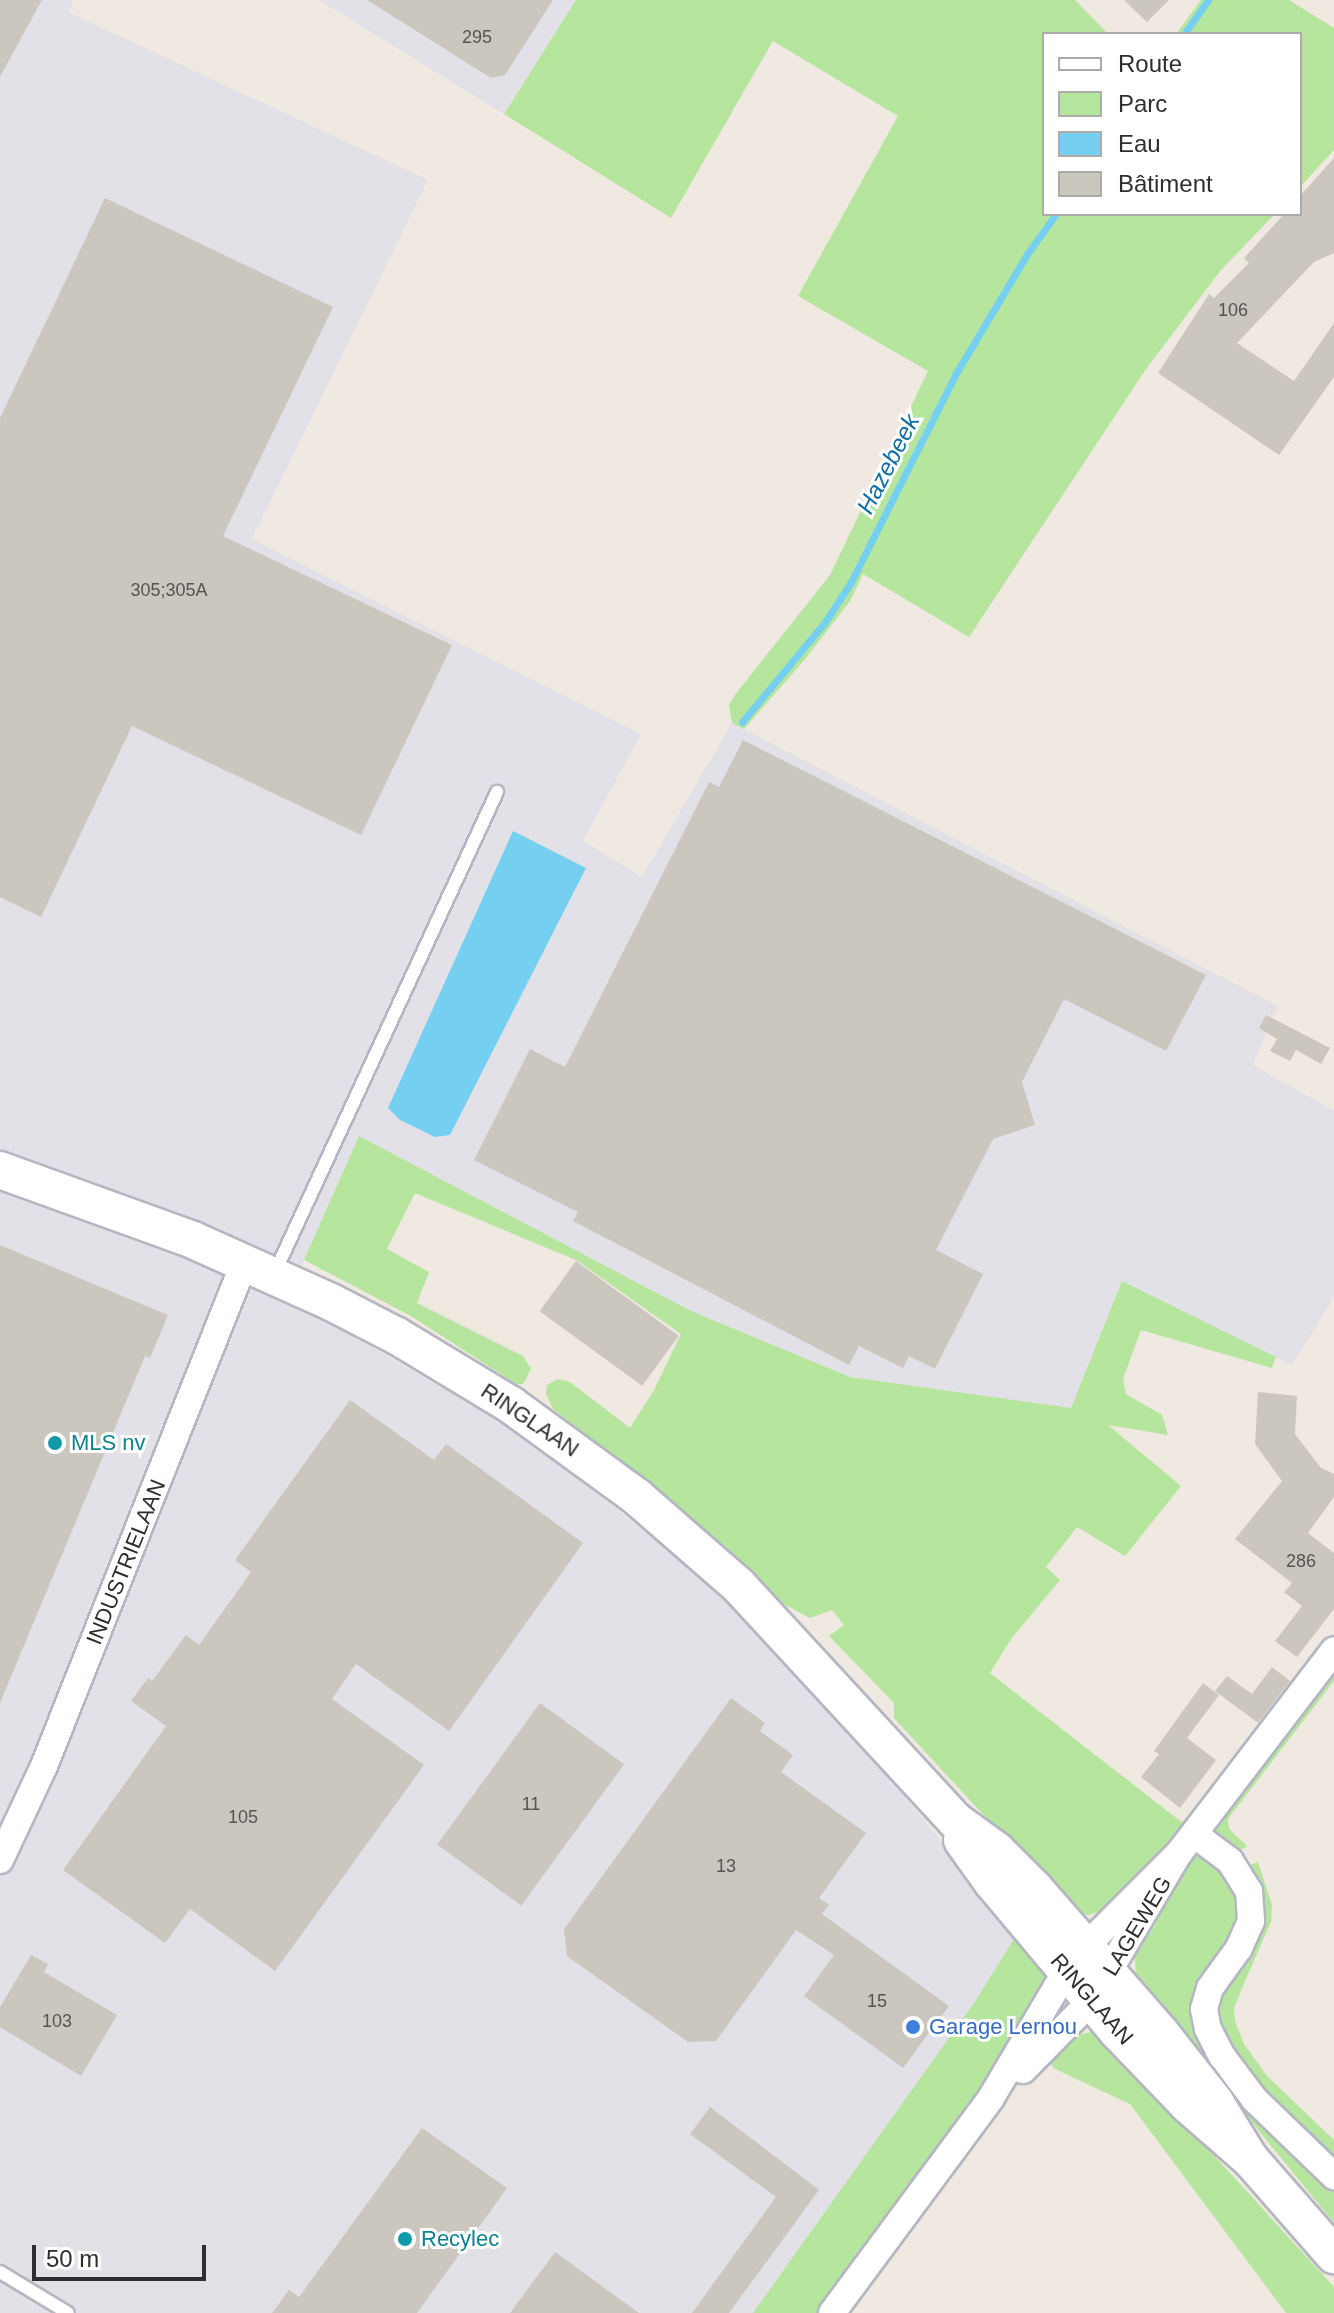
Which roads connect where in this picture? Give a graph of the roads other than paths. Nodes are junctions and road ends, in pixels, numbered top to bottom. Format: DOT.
graph roads {
  1 [pos="497,792"];
  2 [pos="0,1170"];
  3 [pos="260,1268"];
  4 [pos="1334,1650"];
  5 [pos="1186,1843"];
  6 [pos="0,1860"];
  7 [pos="1088,1972"];
  8 [pos="991,2098"];
  9 [pos="1334,2176"];
  10 [pos="1334,2255"];
  11 [pos="0,2272"];
  12 [pos="68,2313"];
  13 [pos="832,2313"];
  1 -- 3 [label="lane"];
  2 -- 3 [label="main road, RINGLAAN"];
  3 -- 6 [label="street, INDUSTRIELAAN"];
  3 -- 7 [label="main road, RINGLAAN"];
  4 -- 5 [label="street, LAGEWEG"];
  5 -- 7 [label="street, LAGEWEG"];
  5 -- 9 [label="street"];
  7 -- 8 [label="street, LAGEWEG"];
  7 -- 8 [label="street, LAGEWEG"];
  7 -- 10 [label="main road, RINGLAAN"];
  8 -- 13 [label="street, LAGEWEG"];
  11 -- 12 [label="lane"];
}
